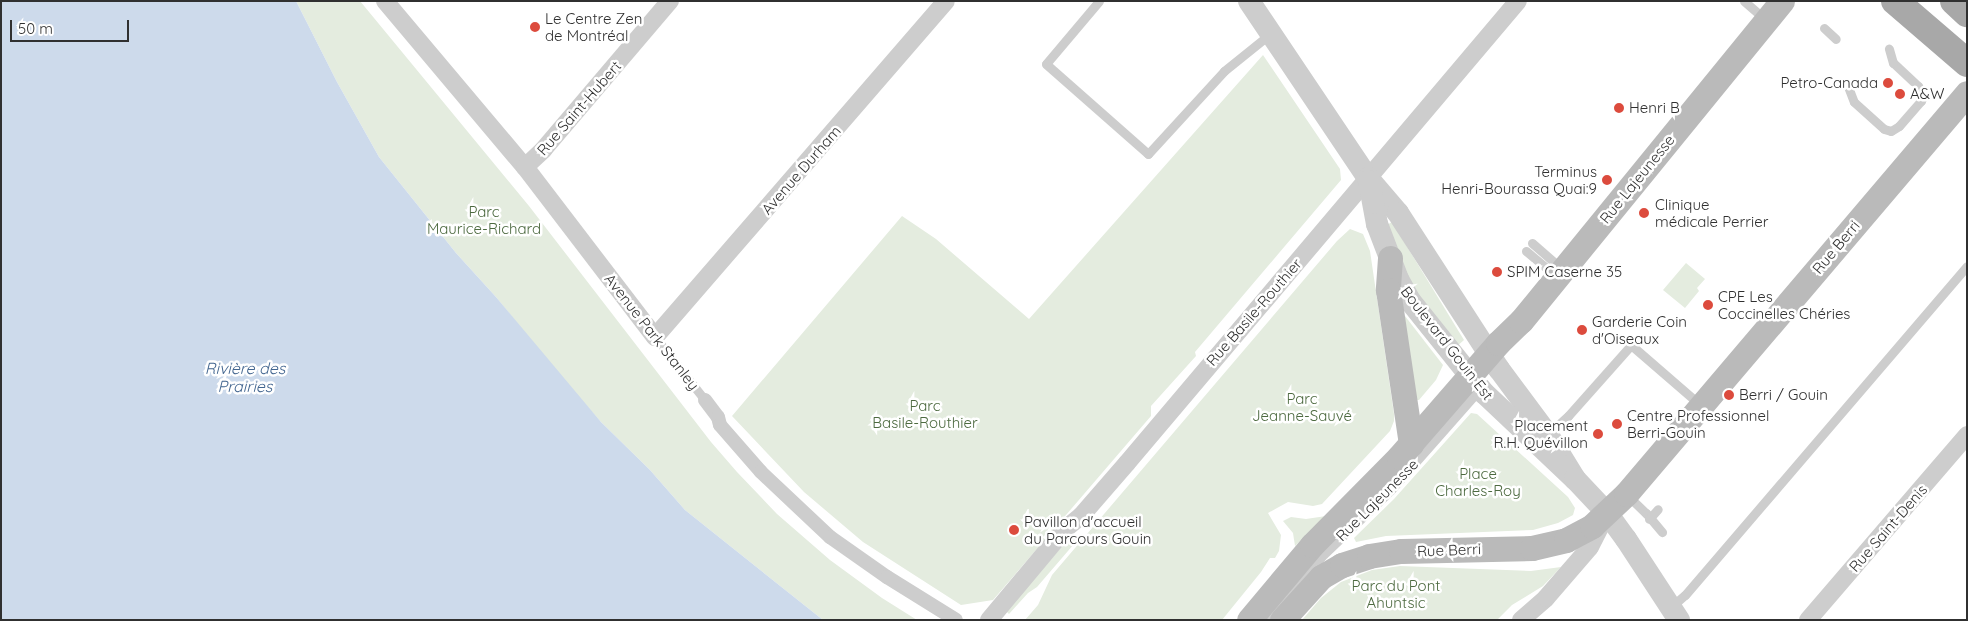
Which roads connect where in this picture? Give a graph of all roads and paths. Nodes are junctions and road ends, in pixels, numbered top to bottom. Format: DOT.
graph roads {
  1 [pos="385,1"];
  2 [pos="670,1"];
  3 [pos="946,1"];
  4 [pos="1099,1"];
  5 [pos="1744,1"];
  6 [pos="1782,1"];
  7 [pos="1895,1"];
  8 [pos="1954,1"];
  9 [pos="1253,3"];
  10 [pos="1514,3"];
  11 [pos="1967,13"];
  12 [pos="1766,20"];
  13 [pos="1824,28"];
  14 [pos="1271,33"];
  15 [pos="1836,39"];
  16 [pos="1889,49"];
  17 [pos="1967,62"];
  18 [pos="1847,84"];
  19 [pos="1967,93"];
  20 [pos="525,167"];
  21 [pos="1368,178"];
  22 [pos="1532,243"];
  23 [pos="1526,251"];
  24 [pos="1390,258"];
  25 [pos="1967,266"];
  26 [pos="1560,273"];
  27 [pos="656,337"];
  28 [pos="1481,374"];
  29 [pos="705,400"];
  30 [pos="1701,406"];
  31 [pos="1967,435"];
  32 [pos="1542,439"];
  33 [pos="1410,444"];
  34 [pos="1626,494"];
  35 [pos="1658,509"];
  36 [pos="1606,514"];
  37 [pos="1650,519"];
  38 [pos="1662,532"];
  39 [pos="1289,593"];
  40 [pos="1675,613"];
  41 [pos="956,620"];
  42 [pos="989,620"];
  43 [pos="1249,620"];
  44 [pos="1266,620"];
  45 [pos="1282,620"];
  46 [pos="1521,620"];
  47 [pos="1808,620"];
  1 -- 20 [label="street, Avenue Park Stanley"];
  2 -- 20 [label="street, Rue Saint-Hubert"];
  3 -- 27 [label="street, Avenue Durham"];
  4 -- 14 [label="lane"];
  5 -- 12 [label="lane"];
  6 -- 12 [label="main road, Rue Lajeunesse"];
  7 -- 17 [label="main road"];
  8 -- 11 [label="main road"];
  9 -- 14 [label="street, Boulevard Gouin Est"];
  10 -- 21 [label="street, Rue Basile-Routhier"];
  12 -- 26 [label="main road, Rue Lajeunesse"];
  13 -- 15 [label="lane"];
  14 -- 21 [label="street, Boulevard Gouin Est"];
  16 -- 18 [label="lane"];
  19 -- 30 [label="main road, Rue Berri"];
  20 -- 27 [label="street, Avenue Park Stanley"];
  21 -- 24 [label="street, Boulevard Gouin Est"];
  21 -- 28 [label="street, Boulevard Gouin Est"];
  21 -- 42 [label="street, Rue Basile-Routhier"];
  22 -- 26 [label="lane"];
  23 -- 26 [label="lane"];
  24 -- 28 [label="street, Boulevard Gouin Est"];
  24 -- 33 [label="main road"];
  25 -- 40 [label="lane"];
  26 -- 28 [label="main road, Rue Lajeunesse"];
  27 -- 29 [label="lane, Avenue Park Stanley"];
  28 -- 32 [label="street, Boulevard Gouin Est"];
  28 -- 32 [label="street, Boulevard Gouin Est"];
  28 -- 33 [label="main road, Rue Lajeunesse"];
  28 -- 39 [label="lane, Rue Lajeunesse"];
  29 -- 41 [label="street, Avenue Park Stanley"];
  30 -- 32 [label="lane"];
  30 -- 34 [label="main road, Rue Berri"];
  31 -- 47 [label="street, Rue Saint-Denis"];
  32 -- 36 [label="street, Boulevard Gouin Est"];
  33 -- 39 [label="main road, Rue Lajeunesse"];
  34 -- 36 [label="main road, Rue Berri"];
  34 -- 37 [label="lane"];
  35 -- 37 [label="lane"];
  36 -- 39 [label="main road, Rue Berri"];
  36 -- 40 [label="street, Boulevard Gouin Est"];
  36 -- 46 [label="street, Rue Berri"];
  37 -- 38 [label="lane"];
  39 -- 43 [label="main road"];
  39 -- 44 [label="lane"];
  39 -- 45 [label="main road"];
}
